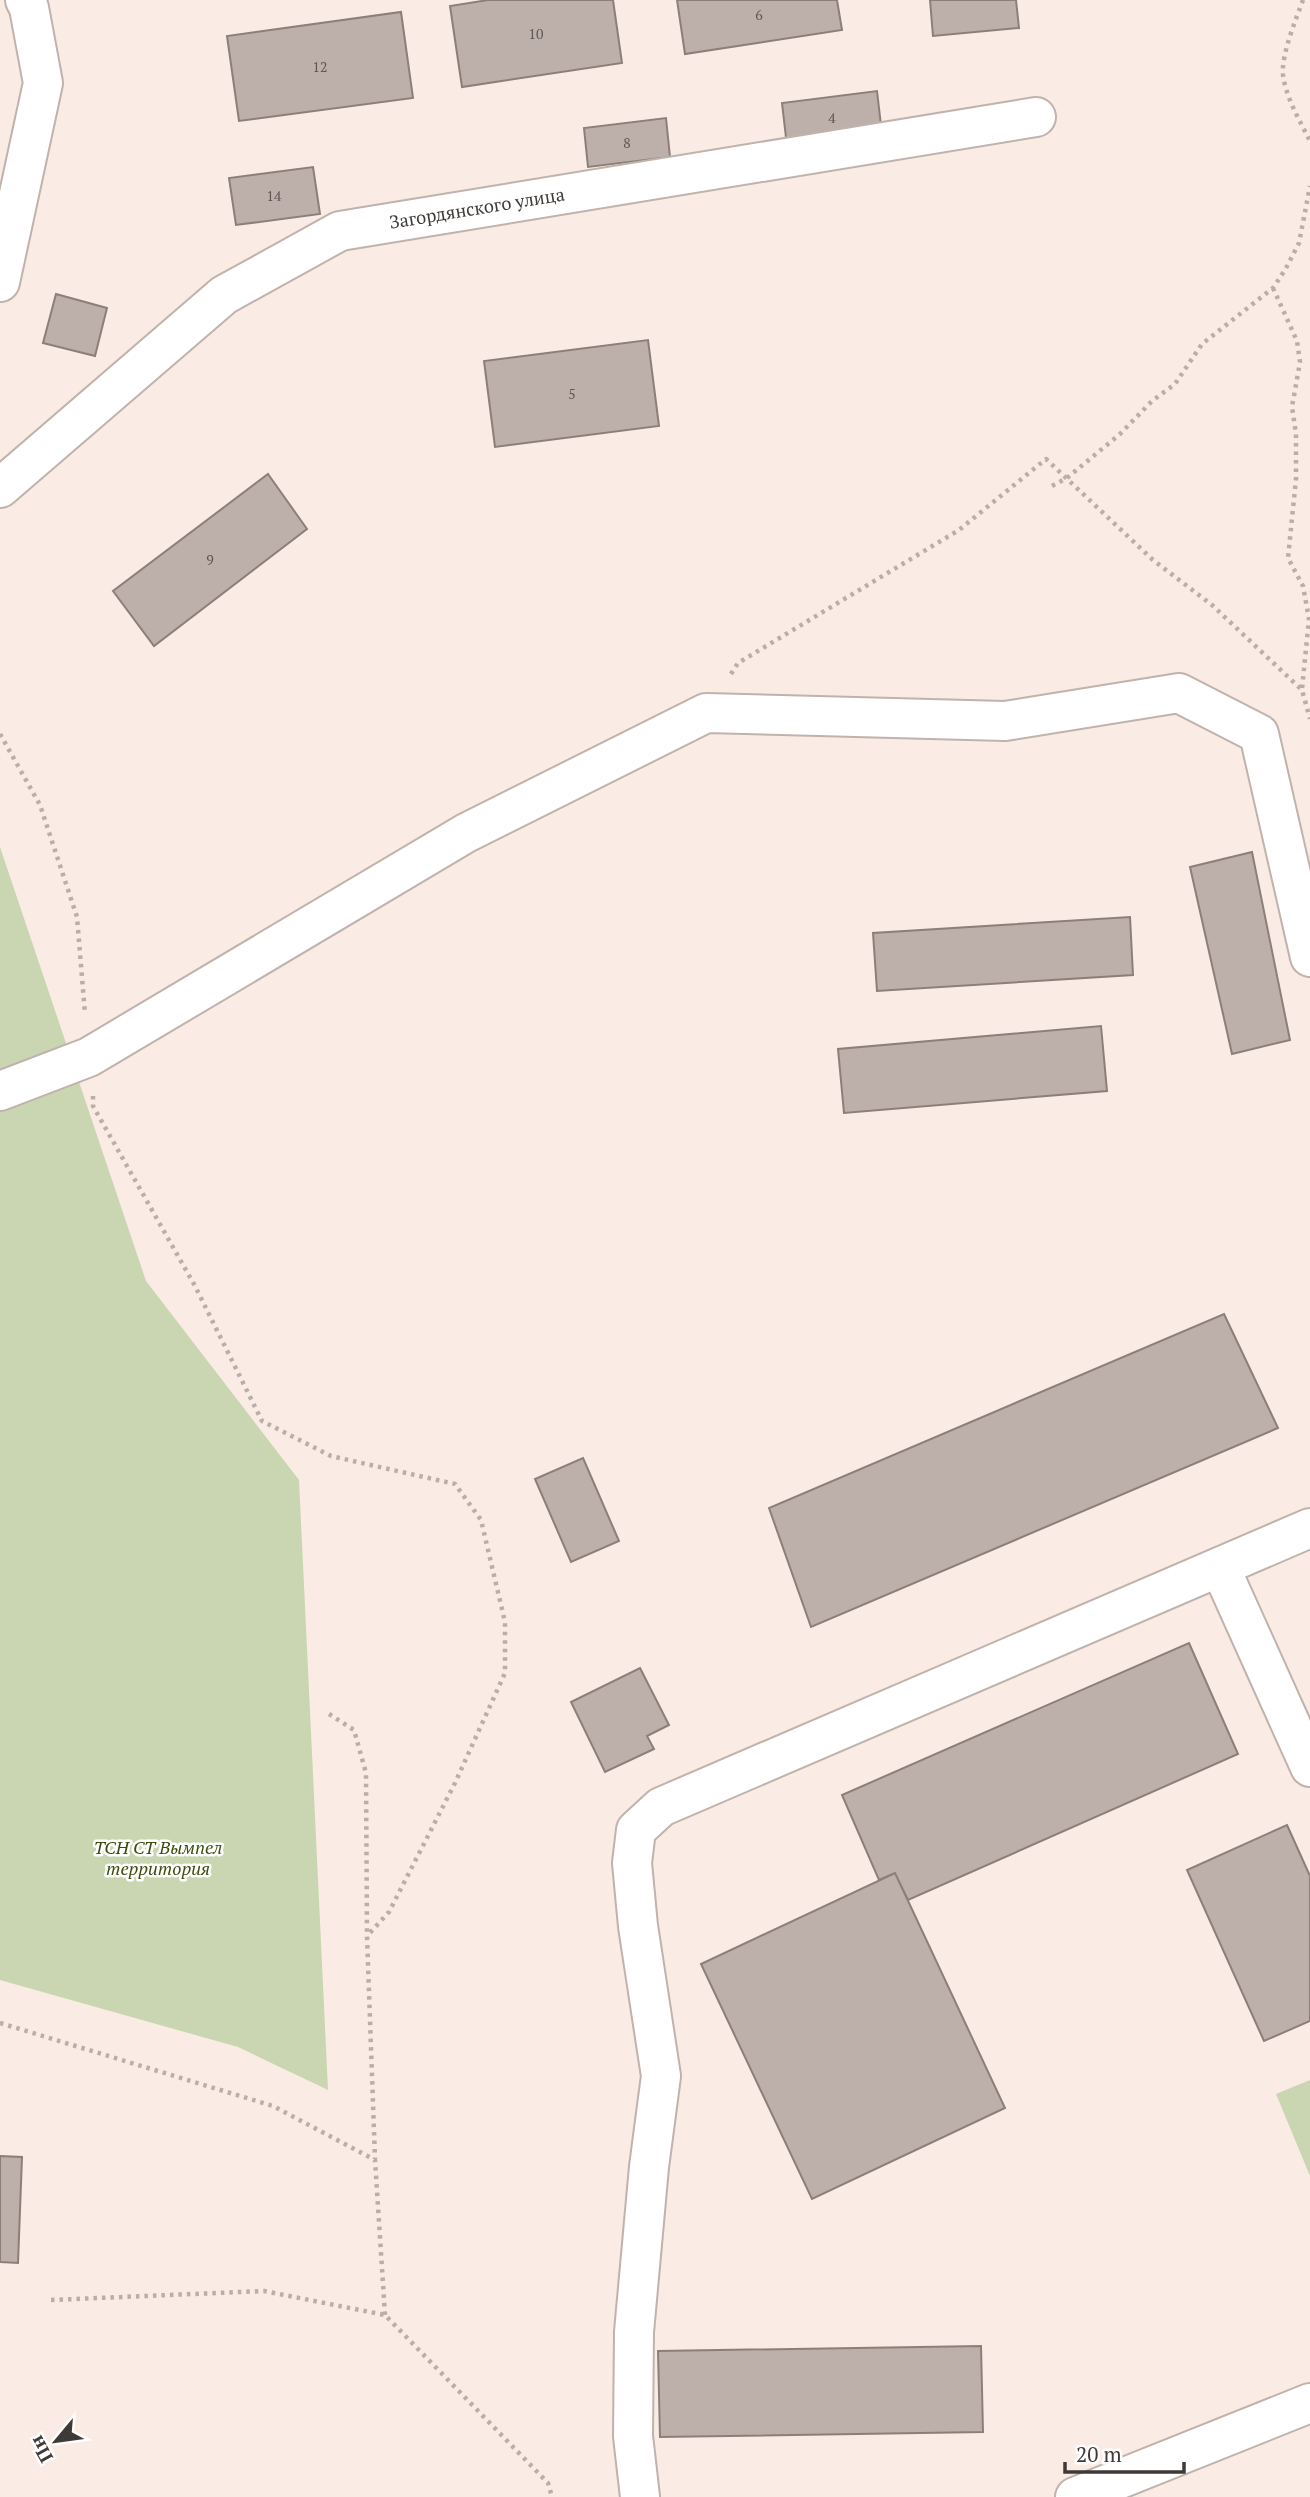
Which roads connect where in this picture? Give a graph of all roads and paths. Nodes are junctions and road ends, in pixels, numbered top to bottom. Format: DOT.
graph roads {
  1 [pos="25,0"];
  2 [pos="1303,0"];
  3 [pos="1036,117"];
  4 [pos="1310,141"];
  5 [pos="1310,186"];
  6 [pos="0,282"];
  7 [pos="1273,288"];
  8 [pos="1067,478"];
  9 [pos="1052,486"];
  10 [pos="0,488"];
  11 [pos="1302,690"];
  12 [pos="706,713"];
  13 [pos="1310,719"];
  14 [pos="0,734"];
  15 [pos="1310,957"];
  16 [pos="89,1057"];
  17 [pos="0,1091"];
  18 [pos="1310,1528"];
  19 [pos="1220,1567"];
  20 [pos="329,1713"];
  21 [pos="1310,1767"];
  22 [pos="367,1936"];
  23 [pos="0,2023"];
  24 [pos="375,2160"];
  25 [pos="51,2300"];
  26 [pos="385,2315"];
  27 [pos="1310,2403"];
  28 [pos="552,2497"];
  29 [pos="640,2497"];
  30 [pos="1075,2497"];
  1 -- 6 [label="street"];
  2 -- 4 [label="path"];
  3 -- 10 [label="street, Загордянского улица"];
  5 -- 7 [label="path"];
  7 -- 8 [label="path"];
  7 -- 11 [label="path"];
  8 -- 9 [label="path"];
  8 -- 11 [label="path"];
  8 -- 12 [label="path"];
  11 -- 13 [label="path"];
  12 -- 15 [label="street"];
  12 -- 16 [label="street"];
  14 -- 16 [label="path"];
  16 -- 17 [label="street"];
  16 -- 22 [label="path"];
  18 -- 19 [label="street"];
  19 -- 21 [label="street"];
  19 -- 29 [label="street"];
  20 -- 22 [label="path"];
  22 -- 24 [label="path"];
  23 -- 24 [label="path"];
  24 -- 26 [label="path"];
  25 -- 26 [label="path"];
  26 -- 28 [label="path"];
  27 -- 30 [label="street"];
}
